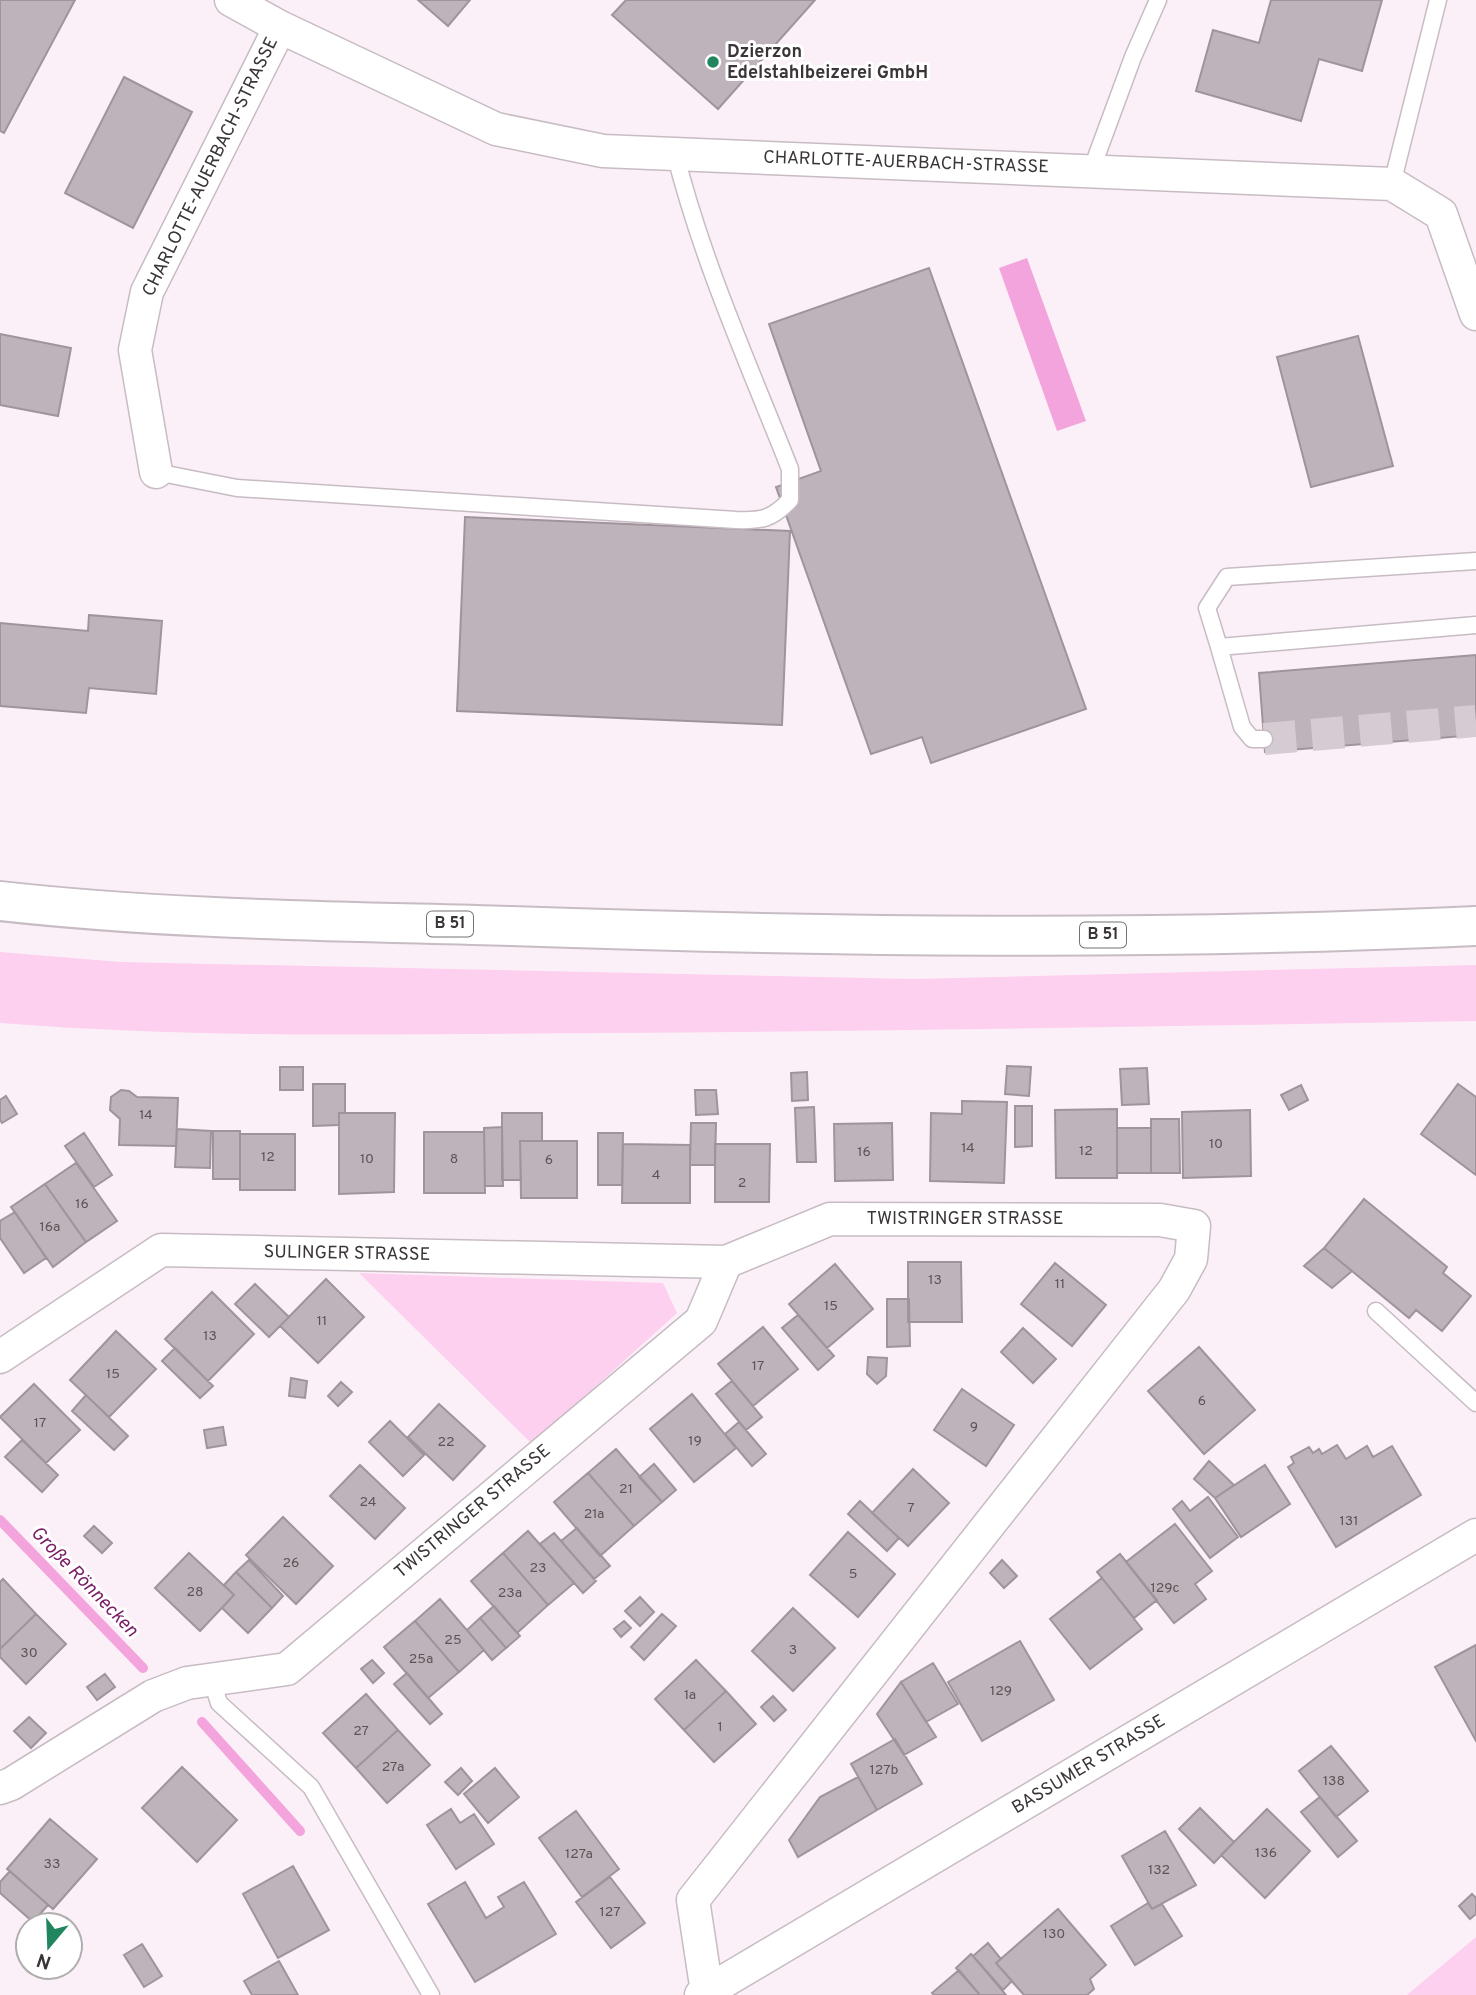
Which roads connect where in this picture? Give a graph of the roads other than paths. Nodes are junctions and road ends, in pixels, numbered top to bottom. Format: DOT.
graph roads {
  1 [pos="231,0"];
  2 [pos="1158,0"];
  3 [pos="1438,0"];
  4 [pos="280,27"];
  5 [pos="675,153"];
  6 [pos="1091,171"];
  7 [pos="1392,184"];
  8 [pos="1476,314"];
  9 [pos="156,472"];
  10 [pos="1476,561"];
  11 [pos="1476,625"];
  12 [pos="1219,647"];
  13 [pos="1264,739"];
  14 [pos="0,901"];
  15 [pos="1476,926"];
  16 [pos="726,1262"];
  17 [pos="1376,1311"];
  18 [pos="0,1357"];
  19 [pos="1476,1403"];
  20 [pos="1476,1535"];
  21 [pos="212,1681"];
  22 [pos="0,1788"];
  23 [pos="704,1993"];
  24 [pos="431,1995"];
  1 -- 4 [label="street, CHARLOTTE-AUERBACH-STRASSE"];
  2 -- 6 [label="lane"];
  3 -- 7 [label="lane"];
  4 -- 5 [label="street, CHARLOTTE-AUERBACH-STRASSE"];
  4 -- 9 [label="street, CHARLOTTE-AUERBACH-STRASSE"];
  5 -- 6 [label="street, CHARLOTTE-AUERBACH-STRASSE"];
  5 -- 9 [label="lane"];
  6 -- 7 [label="street, CHARLOTTE-AUERBACH-STRASSE"];
  7 -- 8 [label="street, CHARLOTTE-AUERBACH-STRASSE"];
  10 -- 12 [label="lane"];
  11 -- 12 [label="lane"];
  12 -- 13 [label="lane"];
  14 -- 15 [label="main road, B 51"];
  16 -- 18 [label="street, SULINGER STRASSE"];
  16 -- 21 [label="street, TWISTRINGER STRASSE"];
  16 -- 23 [label="street, TWISTRINGER STRASSE"];
  17 -- 19 [label="lane"];
  20 -- 23 [label="street, BASSUMER STRASSE"];
  21 -- 22 [label="street, TWISTRINGER STRASSE"];
  21 -- 24 [label="lane"];
}
